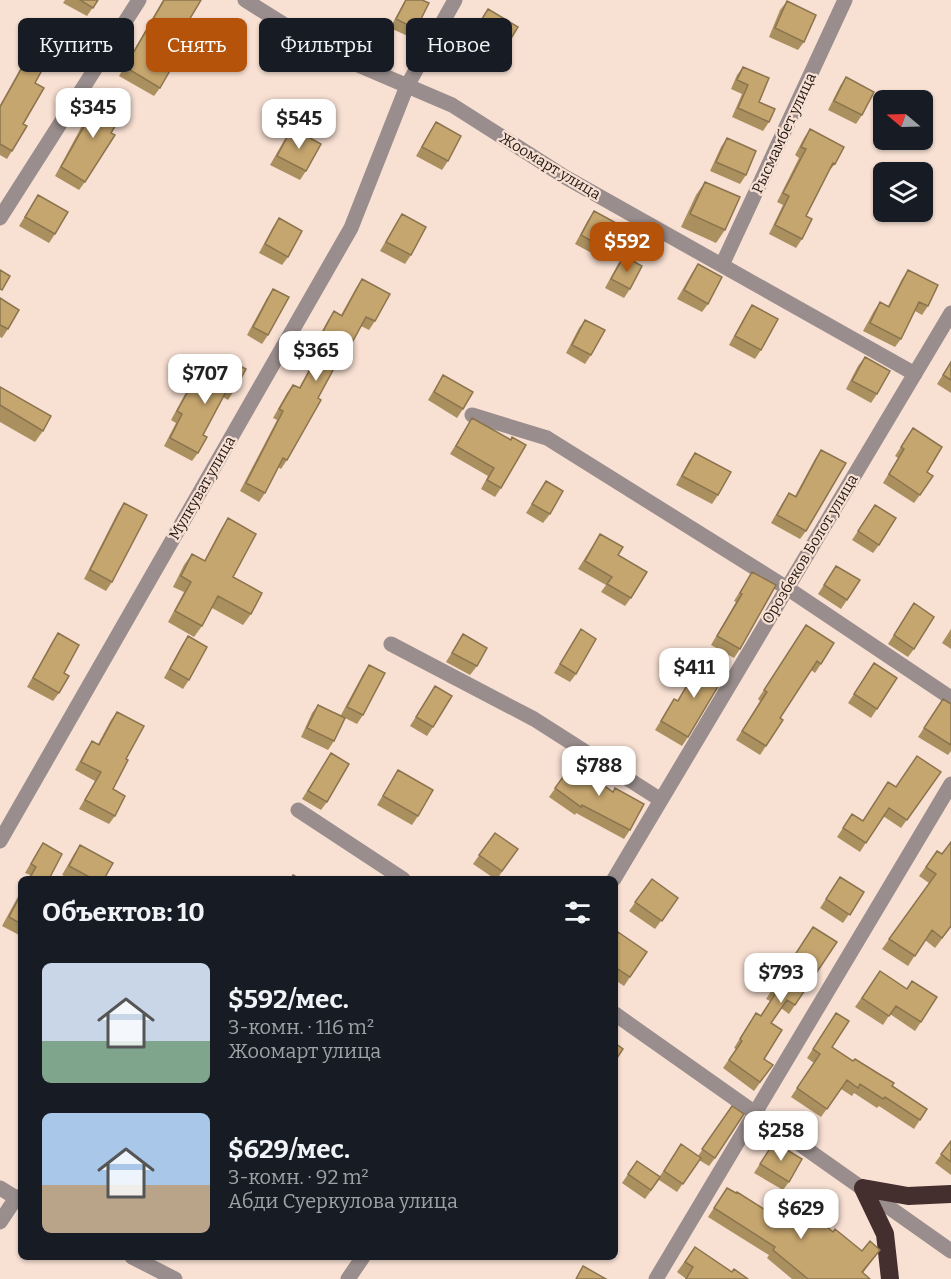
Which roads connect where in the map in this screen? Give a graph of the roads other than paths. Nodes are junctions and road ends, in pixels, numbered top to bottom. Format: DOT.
graph roads {
  1 [pos="139,0"];
  2 [pos="244,0"];
  3 [pos="454,0"];
  4 [pos="845,0"];
  5 [pos="407,86"];
  6 [pos="0,218"];
  7 [pos="722,265"];
  8 [pos="951,313"];
  9 [pos="915,374"];
  10 [pos="472,415"];
  11 [pos="787,588"];
  12 [pos="391,644"];
  13 [pos="951,698"];
  14 [pos="951,784"];
  15 [pos="661,800"];
  16 [pos="298,810"];
  17 [pos="0,841"];
  18 [pos="398,876"];
  19 [pos="616,876"];
  20 [pos="618,1016"];
  21 [pos="754,1112"];
  22 [pos="0,1188"];
  23 [pos="863,1188"];
  24 [pos="951,1194"];
  25 [pos="18,1197"];
  26 [pos="18,1199"];
  27 [pos="0,1222"];
  28 [pos="951,1251"];
  29 [pos="138,1260"];
  30 [pos="361,1260"];
  31 [pos="175,1279"];
  32 [pos="348,1279"];
  33 [pos="656,1279"];
  34 [pos="890,1279"];
  1 -- 6 [label="street"];
  2 -- 5 [label="street, Жоомарт улица"];
  3 -- 5 [label="street, Мулкуват улица"];
  4 -- 7 [label="street, Рысмамбет улица"];
  5 -- 7 [label="street, Жоомарт улица"];
  5 -- 17 [label="street, Мулкуват улица"];
  7 -- 9 [label="street, Жоомарт улица"];
  8 -- 9 [label="street, Орозбеков Болот улица"];
  9 -- 11 [label="street, Орозбеков Болот улица"];
  10 -- 11 [label="street"];
  11 -- 13 [label="street"];
  11 -- 15 [label="street, Орозбеков Болот улица"];
  12 -- 15 [label="street"];
  14 -- 21 [label="street"];
  15 -- 19 [label="street, Орозбеков Болот улица"];
  16 -- 18 [label="street"];
  20 -- 21 [label="street"];
  21 -- 23 [label="street"];
  21 -- 33 [label="street"];
  22 -- 25 [label="street"];
  23 -- 24 [label="highway"];
  23 -- 28 [label="street"];
  23 -- 34 [label="highway"];
  26 -- 27 [label="street"];
  29 -- 31 [label="street"];
  30 -- 32 [label="street"];
}
